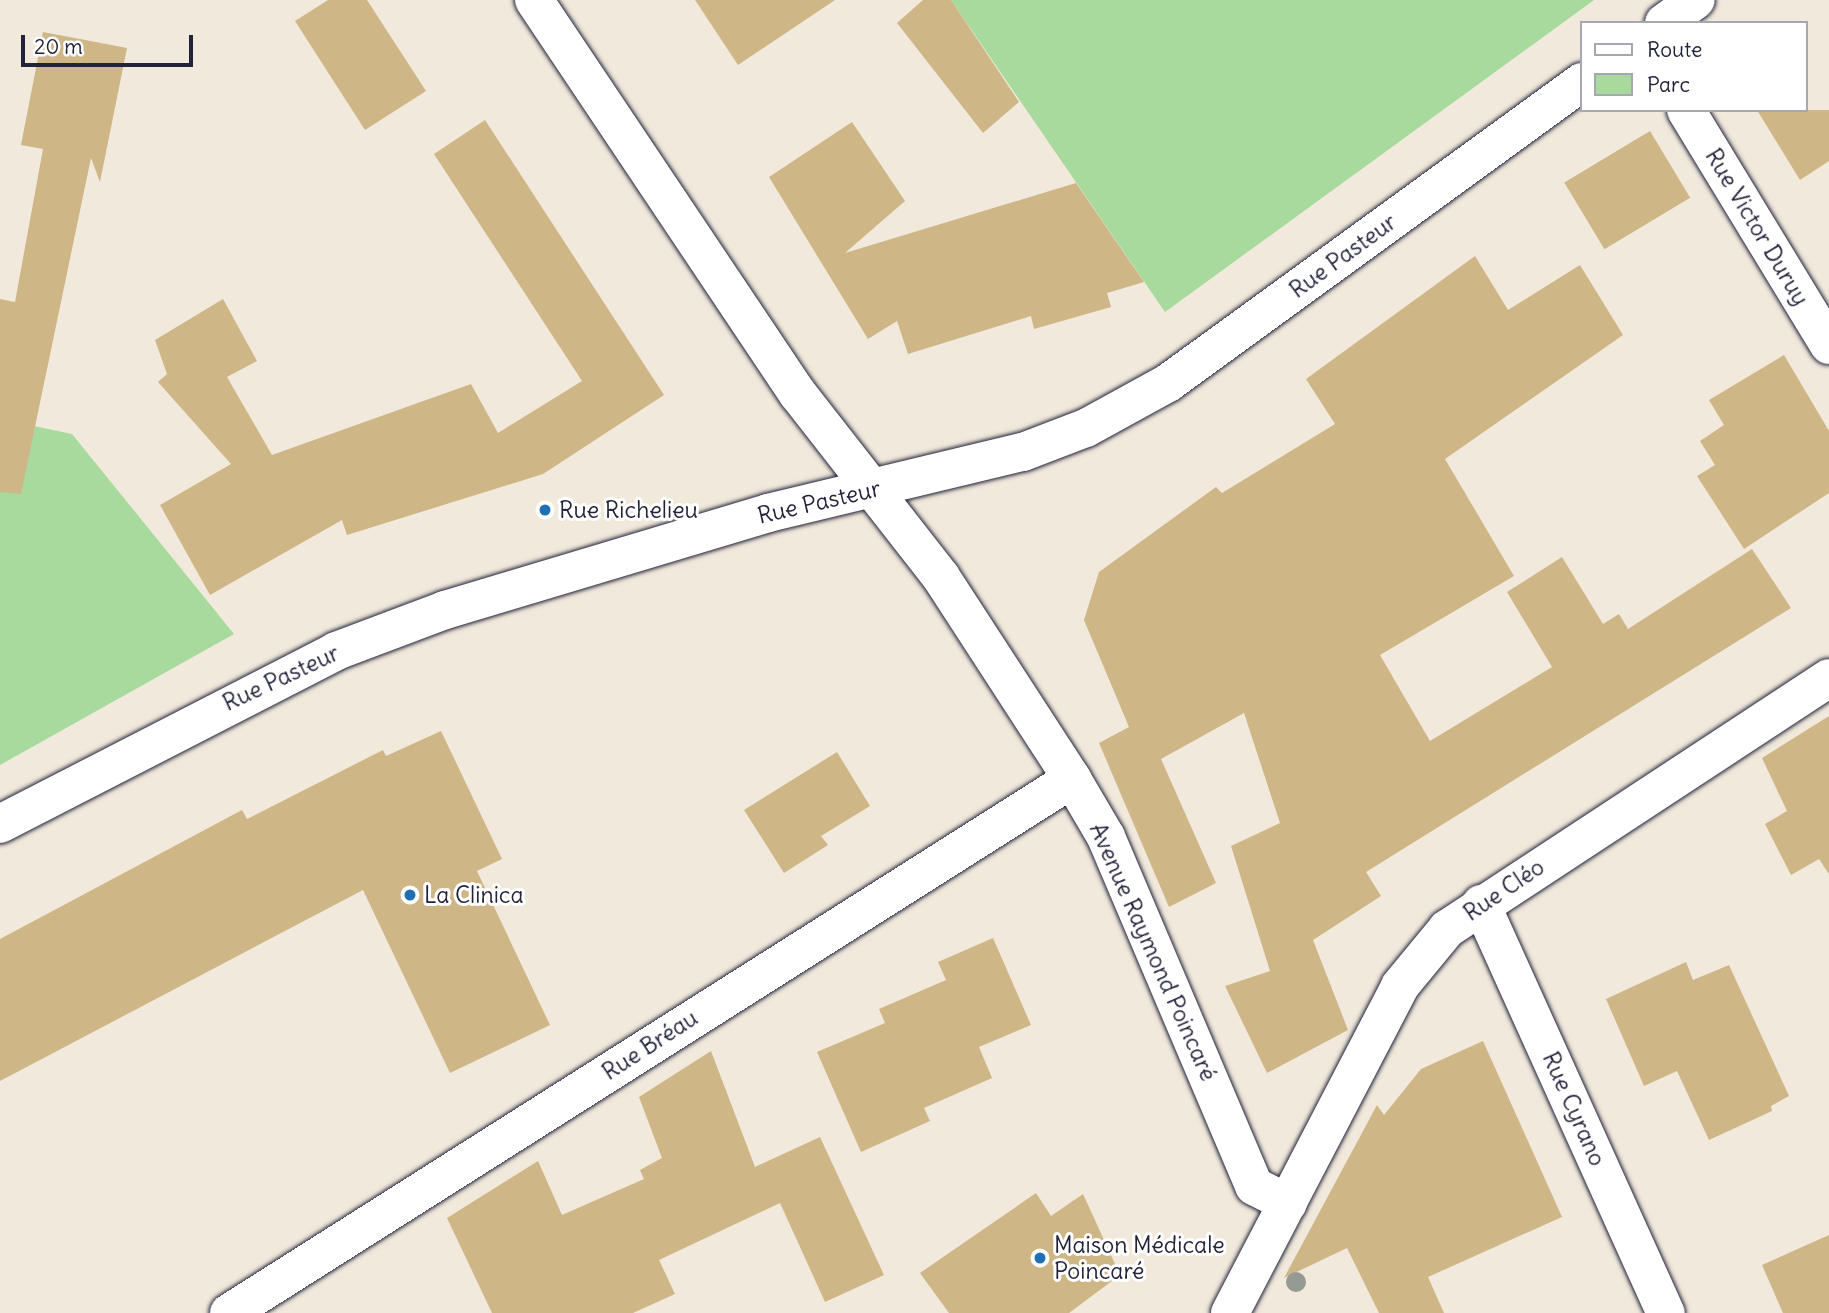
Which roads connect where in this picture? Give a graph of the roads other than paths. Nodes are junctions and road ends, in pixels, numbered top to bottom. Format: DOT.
graph roads {
  1 [pos="534,0"];
  2 [pos="1696,0"];
  3 [pos="1667,21"];
  4 [pos="1580,83"];
  5 [pos="1687,112"];
  6 [pos="1829,345"];
  7 [pos="872,490"];
  8 [pos="1829,678"];
  9 [pos="1072,779"];
  10 [pos="0,824"];
  11 [pos="1481,904"];
  12 [pos="1287,1203"];
  13 [pos="229,1313"];
  14 [pos="1230,1313"];
  15 [pos="1666,1313"];
  1 -- 7 [label="street"];
  2 -- 3 [label="street"];
  4 -- 7 [label="street, Rue Pasteur"];
  5 -- 6 [label="street, Rue Victor Duruy"];
  7 -- 9 [label="street, Avenue Raymond Poincaré"];
  7 -- 10 [label="street, Rue Pasteur"];
  8 -- 11 [label="street, Rue Cléo"];
  9 -- 12 [label="street, Avenue Raymond Poincaré"];
  9 -- 13 [label="street, Rue Bréau"];
  11 -- 12 [label="street, Rue Cléo"];
  11 -- 15 [label="street, Rue Cyrano"];
  12 -- 14 [label="street"];
}
